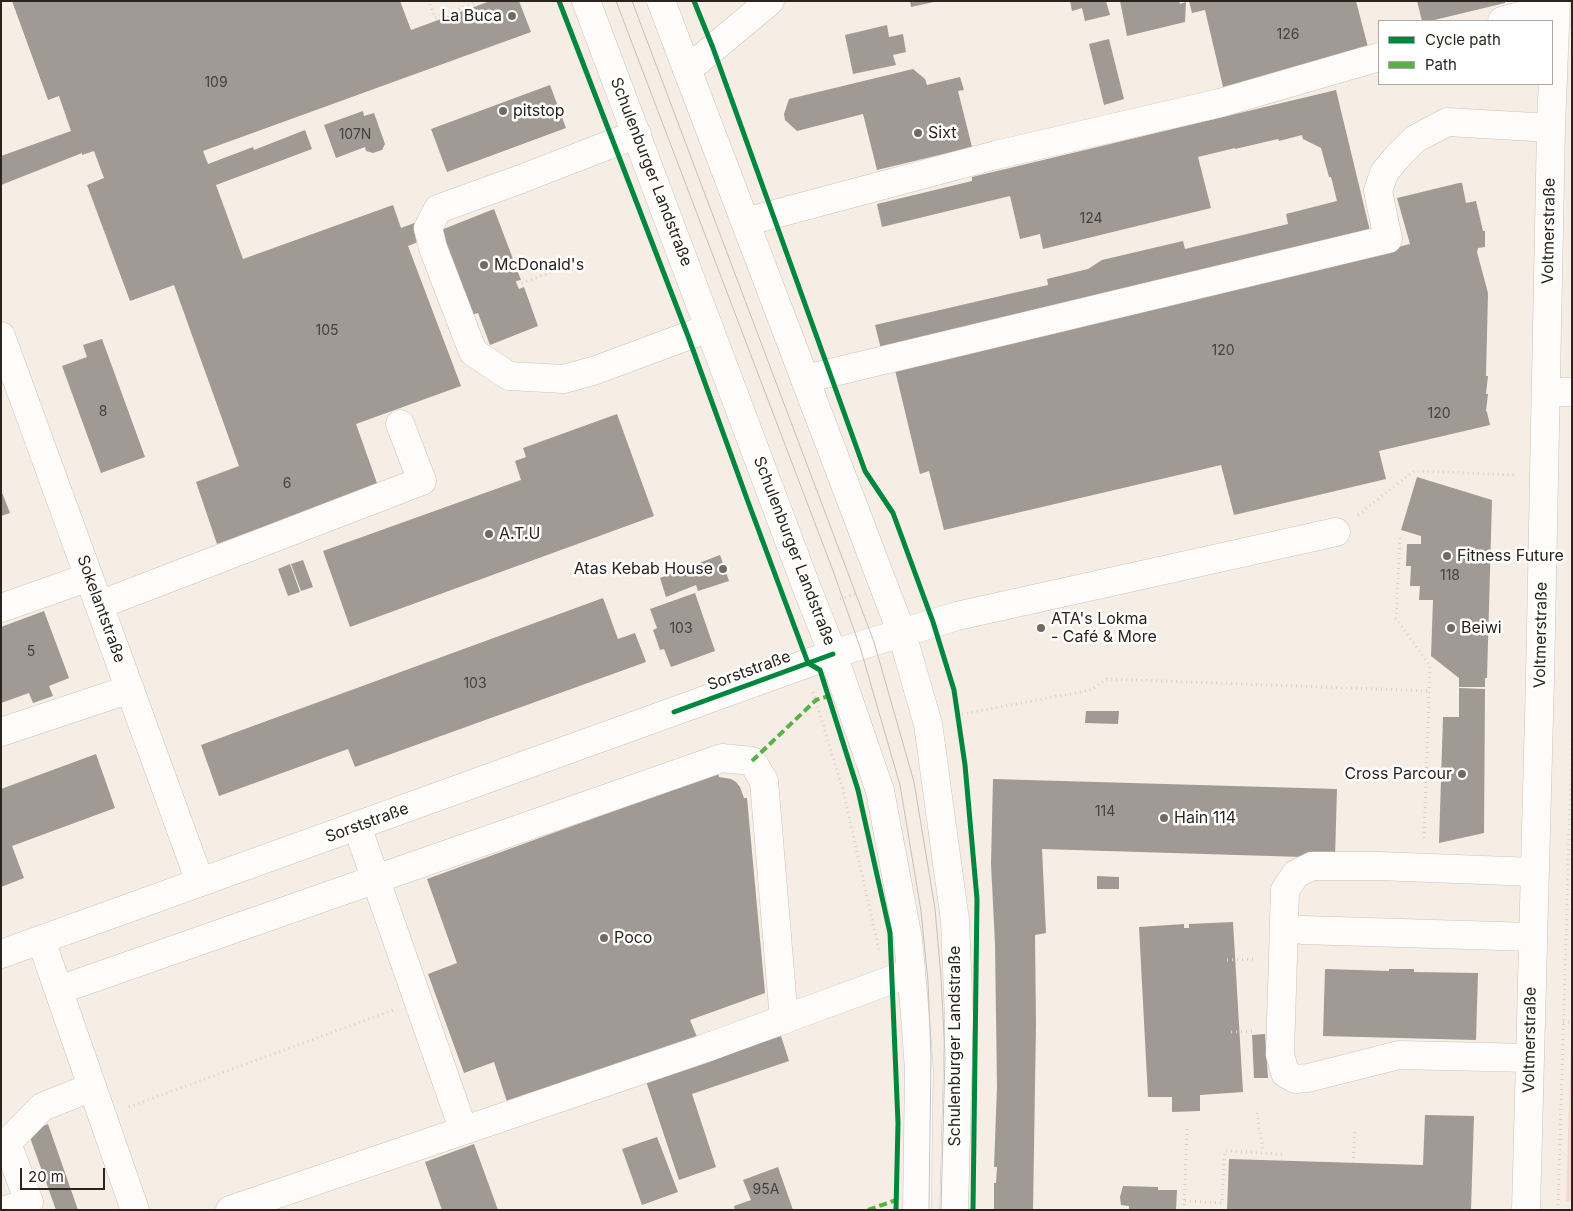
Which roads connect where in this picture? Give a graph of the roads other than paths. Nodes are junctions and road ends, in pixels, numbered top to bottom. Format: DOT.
graph roads {
  1 [pos="586,1"];
  2 [pos="661,1"];
  3 [pos="770,1"];
  4 [pos="1556,4"];
  5 [pos="1505,20"];
  6 [pos="1378,57"];
  7 [pos="687,70"];
  8 [pos="1553,78"];
  9 [pos="1553,85"];
  10 [pos="1551,128"];
  11 [pos="637,134"];
  12 [pos="745,222"];
  13 [pos="709,328"];
  14 [pos="1,336"];
  15 [pos="805,378"];
  16 [pos="1559,392"];
  17 [pos="400,424"];
  18 [pos="1336,532"];
  19 [pos="89,578"];
  20 [pos="99,605"];
  21 [pos="1,608"];
  22 [pos="902,634"];
  23 [pos="821,659"];
  24 [pos="130,689"];
  25 [pos="1,732"];
  26 [pos="358,826"];
  27 [pos="1535,872"];
  28 [pos="376,879"];
  29 [pos="200,882"];
  30 [pos="1302,930"];
  31 [pos="1533,936"];
  32 [pos="41,940"];
  33 [pos="1,954"];
  34 [pos="901,976"];
  35 [pos="58,990"];
  36 [pos="784,1020"];
  37 [pos="1530,1058"];
  38 [pos="92,1087"];
  39 [pos="471,1127"];
  40 [pos="4,1144"];
  41 [pos="6,1210"];
  42 [pos="135,1210"];
  43 [pos="230,1210"];
  44 [pos="917,1210"];
  45 [pos="954,1210"];
  46 [pos="1526,1210"];
  1 -- 11 [label="street, Schulenburger Landstraße"];
  2 -- 7 [label="street, Schulenburger Landstraße"];
  3 -- 7 [label="street"];
  4 -- 5 [label="street"];
  4 -- 8 [label="street, Voltmerstraße"];
  6 -- 12 [label="street"];
  7 -- 12 [label="street, Schulenburger Landstraße"];
  9 -- 10 [label="street, Voltmerstraße"];
  10 -- 15 [label="street"];
  10 -- 16 [label="street, Voltmerstraße"];
  11 -- 13 [label="street, Schulenburger Landstraße"];
  11 -- 13 [label="street"];
  12 -- 15 [label="street, Schulenburger Landstraße"];
  13 -- 23 [label="street, Schulenburger Landstraße"];
  14 -- 19 [label="street, Sokelantstraße"];
  15 -- 22 [label="street, Schulenburger Landstraße"];
  16 -- 27 [label="street, Voltmerstraße"];
  17 -- 20 [label="street"];
  18 -- 22 [label="street, Sorststraße"];
  19 -- 20 [label="street, Sokelantstraße"];
  19 -- 21 [label="street"];
  20 -- 24 [label="street, Sokelantstraße"];
  22 -- 23 [label="street, Sorststraße"];
  22 -- 45 [label="street, Schulenburger Landstraße"];
  23 -- 26 [label="street, Sorststraße"];
  23 -- 34 [label="street, Schulenburger Landstraße"];
  24 -- 25 [label="street"];
  24 -- 29 [label="street, Sokelantstraße"];
  26 -- 28 [label="street"];
  26 -- 29 [label="street, Sorststraße"];
  27 -- 31 [label="street, Voltmerstraße"];
  27 -- 37 [label="street"];
  28 -- 35 [label="street"];
  28 -- 36 [label="street"];
  28 -- 39 [label="street"];
  29 -- 32 [label="street, Sorststraße"];
  30 -- 31 [label="street"];
  31 -- 37 [label="street, Voltmerstraße"];
  32 -- 33 [label="street, Sorststraße"];
  32 -- 35 [label="street"];
  34 -- 36 [label="street"];
  34 -- 44 [label="street, Schulenburger Landstraße"];
  35 -- 38 [label="street"];
  36 -- 39 [label="street"];
  37 -- 46 [label="street, Voltmerstraße"];
  38 -- 40 [label="street"];
  38 -- 42 [label="street"];
  39 -- 43 [label="street"];
  40 -- 41 [label="street"];
}
